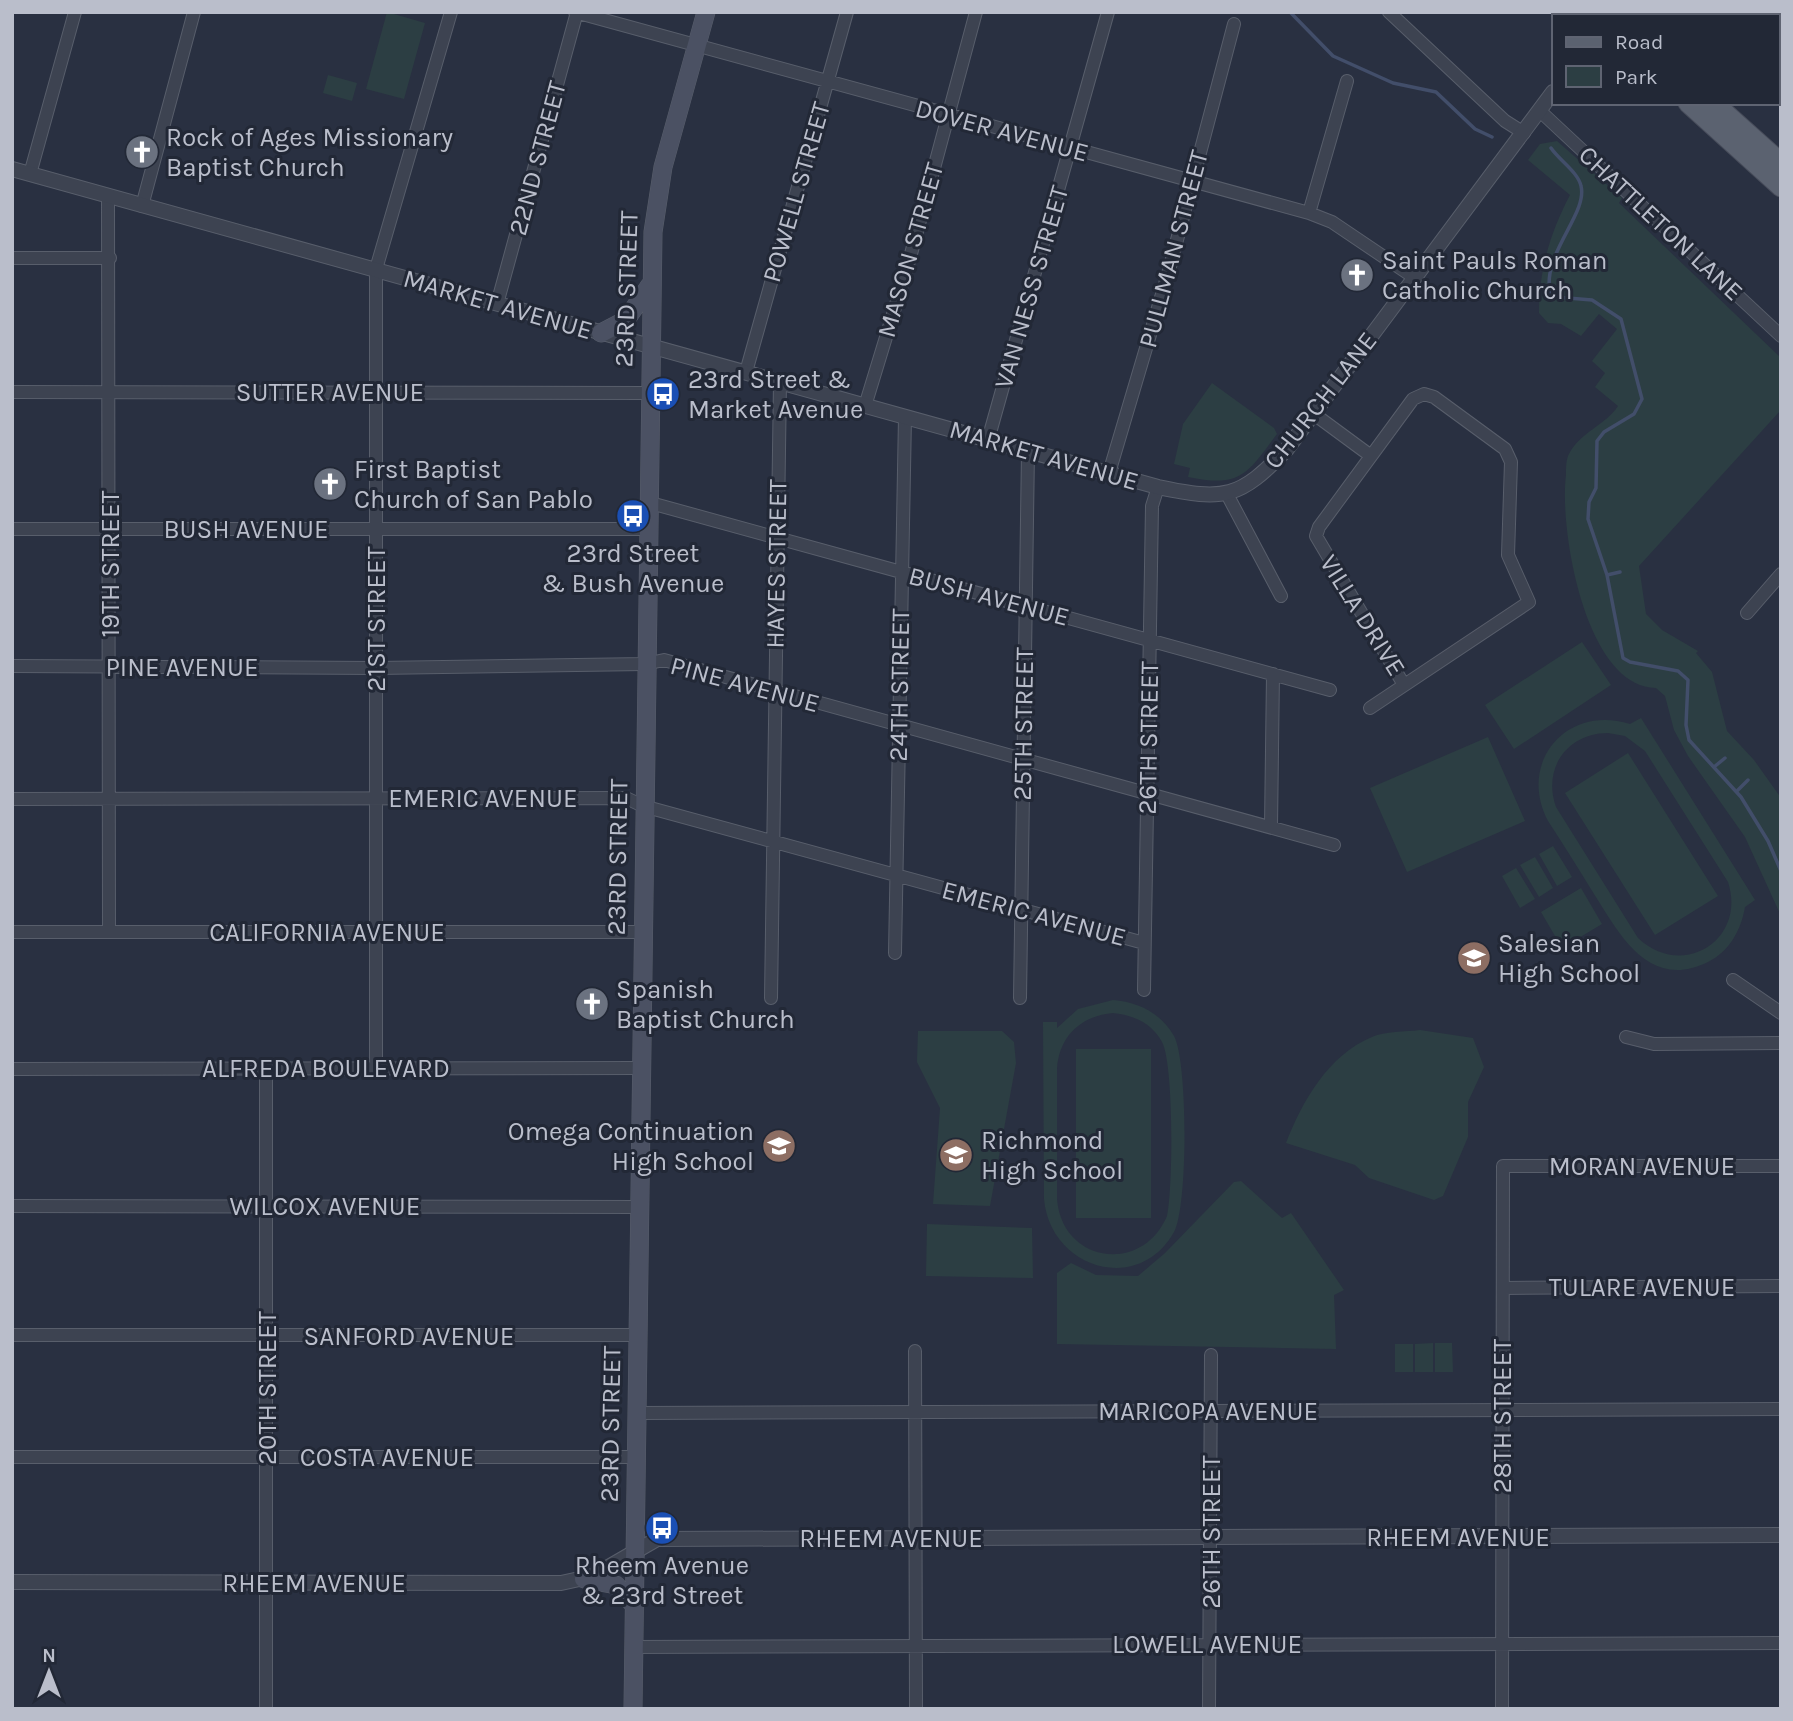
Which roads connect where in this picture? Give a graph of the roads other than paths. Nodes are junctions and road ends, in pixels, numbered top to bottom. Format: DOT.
graph roads {
  1 [pos="75,12"];
  2 [pos="194,12"];
  3 [pos="451,12"];
  4 [pos="576,12"];
  5 [pos="706,12"];
  6 [pos="847,12"];
  7 [pos="976,12"];
  8 [pos="1108,12"];
  9 [pos="1389,12"];
  10 [pos="1234,24"];
  11 [pos="697,44"];
  12 [pos="1348,81"];
  13 [pos="827,82"];
  14 [pos="1552,93"];
  15 [pos="1690,105"];
  16 [pos="1716,105"];
  17 [pos="1540,111"];
  18 [pos="947,115"];
  19 [pos="1711,124"];
  20 [pos="1524,132"];
  21 [pos="1070,149"];
  22 [pos="1774,157"];
  23 [pos="12,169"];
  24 [pos="30,174"];
  25 [pos="1191,181"];
  26 [pos="1781,187"];
  27 [pos="108,197"];
  28 [pos="142,206"];
  29 [pos="1309,214"];
  30 [pos="12,258"];
  31 [pos="110,258"];
  32 [pos="376,269"];
  33 [pos="1415,278"];
  34 [pos="650,285"];
  35 [pos="497,304"];
  36 [pos="601,333"];
  37 [pos="1781,336"];
  38 [pos="649,346"];
  39 [pos="746,372"];
  40 [pos="780,382"];
  41 [pos="12,392"];
  42 [pos="110,392"];
  43 [pos="376,392"];
  44 [pos="649,393"];
  45 [pos="865,406"];
  46 [pos="1314,414"];
  47 [pos="905,417"];
  48 [pos="988,440"];
  49 [pos="1028,451"];
  50 [pos="1371,456"];
  51 [pos="1109,473"];
  52 [pos="1158,487"];
  53 [pos="1228,495"];
  54 [pos="647,502"];
  55 [pos="12,529"];
  56 [pos="110,529"];
  57 [pos="376,529"];
  58 [pos="647,529"];
  59 [pos="776,537"];
  60 [pos="901,572"];
  61 [pos="1781,574"];
  62 [pos="1281,596"];
  63 [pos="1024,606"];
  64 [pos="1747,613"];
  65 [pos="1149,639"];
  66 [pos="645,664"];
  67 [pos="12,666"];
  68 [pos="109,667"];
  69 [pos="377,668"];
  70 [pos="1273,674"];
  71 [pos="1404,685"];
  72 [pos="774,690"];
  73 [pos="1330,690"];
  74 [pos="1370,708"];
  75 [pos="899,725"];
  76 [pos="1023,760"];
  77 [pos="1147,794"];
  78 [pos="377,798"];
  79 [pos="12,799"];
  80 [pos="109,799"];
  81 [pos="643,806"];
  82 [pos="1271,826"];
  83 [pos="773,842"];
  84 [pos="1334,845"];
  85 [pos="897,876"];
  86 [pos="1021,910"];
  87 [pos="12,932"];
  88 [pos="109,932"];
  89 [pos="377,932"];
  90 [pos="642,932"];
  91 [pos="1144,943"];
  92 [pos="895,953"];
  93 [pos="1733,980"];
  94 [pos="1144,990"];
  95 [pos="771,998"];
  96 [pos="1020,998"];
  97 [pos="1781,1013"];
  98 [pos="1626,1037"];
  99 [pos="1781,1043"];
  100 [pos="266,1068"];
  101 [pos="376,1068"];
  102 [pos="640,1068"];
  103 [pos="12,1069"];
  104 [pos="1503,1166"];
  105 [pos="1781,1166"];
  106 [pos="12,1206"];
  107 [pos="266,1206"];
  108 [pos="639,1207"];
  109 [pos="1781,1286"];
  110 [pos="1503,1288"];
  111 [pos="12,1335"];
  112 [pos="637,1335"];
  113 [pos="267,1336"];
  114 [pos="915,1351"];
  115 [pos="1211,1355"];
  116 [pos="1781,1409"];
  117 [pos="1502,1410"];
  118 [pos="1211,1411"];
  119 [pos="915,1412"];
  120 [pos="636,1413"];
  121 [pos="12,1457"];
  122 [pos="267,1457"];
  123 [pos="636,1457"];
  124 [pos="1781,1535"];
  125 [pos="1502,1536"];
  126 [pos="917,1538"];
  127 [pos="1212,1538"];
  128 [pos="634,1552"];
  129 [pos="584,1579"];
  130 [pos="12,1582"];
  131 [pos="267,1583"];
  132 [pos="634,1604"];
  133 [pos="1502,1643"];
  134 [pos="1781,1643"];
  135 [pos="1210,1644"];
  136 [pos="633,1647"];
  137 [pos="916,1647"];
  138 [pos="266,1709"];
  139 [pos="633,1709"];
  140 [pos="916,1709"];
  141 [pos="1209,1709"];
  142 [pos="1502,1709"];
  1 -- 24 [label="street"];
  2 -- 28 [label="street"];
  3 -- 32 [label="street, 21ST STREET"];
  4 -- 11 [label="street, DOVER AVENUE"];
  4 -- 35 [label="street, 22ND STREET"];
  5 -- 11 [label="main road, 23RD STREET"];
  6 -- 13 [label="street, POWELL STREET"];
  7 -- 18 [label="street, MASON STREET"];
  8 -- 21 [label="street, VAN NESS STREET"];
  9 -- 20 [label="street"];
  10 -- 25 [label="street, PULLMAN STREET"];
  11 -- 13 [label="street, DOVER AVENUE"];
  11 -- 34 [label="main road, 23RD STREET"];
  12 -- 29 [label="street"];
  13 -- 18 [label="street, DOVER AVENUE"];
  13 -- 39 [label="street, POWELL STREET"];
  14 -- 17 [label="street, CHURCH LANE"];
  15 -- 19 [label="main road"];
  16 -- 22 [label="main road"];
  17 -- 20 [label="street, CHURCH LANE"];
  17 -- 37 [label="street, CHATTLETON LANE"];
  18 -- 21 [label="street, DOVER AVENUE"];
  18 -- 45 [label="street, MASON STREET"];
  19 -- 22 [label="main road"];
  19 -- 26 [label="main road"];
  20 -- 33 [label="street, CHURCH LANE"];
  21 -- 25 [label="street, DOVER AVENUE"];
  21 -- 48 [label="street, VAN NESS STREET"];
  23 -- 24 [label="street, MARKET AVENUE"];
  24 -- 27 [label="street, MARKET AVENUE"];
  25 -- 29 [label="street, DOVER AVENUE"];
  25 -- 51 [label="street, PULLMAN STREET"];
  27 -- 28 [label="street, MARKET AVENUE"];
  27 -- 31 [label="street, 19TH STREET"];
  28 -- 32 [label="street, MARKET AVENUE"];
  29 -- 33 [label="street, DOVER AVENUE"];
  30 -- 31 [label="street"];
  31 -- 42 [label="street, 19TH STREET"];
  32 -- 35 [label="street, MARKET AVENUE"];
  32 -- 43 [label="street, 21ST STREET"];
  33 -- 46 [label="street, CHURCH LANE"];
  34 -- 36 [label="main road"];
  34 -- 38 [label="main road, 23RD STREET"];
  35 -- 36 [label="street, MARKET AVENUE"];
  36 -- 38 [label="street, MARKET AVENUE"];
  38 -- 39 [label="street, MARKET AVENUE"];
  38 -- 44 [label="main road, 23RD STREET"];
  39 -- 40 [label="street, MARKET AVENUE"];
  40 -- 45 [label="street, MARKET AVENUE"];
  40 -- 59 [label="street, HAYES STREET"];
  41 -- 42 [label="street, SUTTER AVENUE"];
  42 -- 43 [label="street, SUTTER AVENUE"];
  42 -- 56 [label="street, 19TH STREET"];
  43 -- 44 [label="street, SUTTER AVENUE"];
  43 -- 57 [label="street, 21ST STREET"];
  44 -- 54 [label="main road, 23RD STREET"];
  45 -- 47 [label="street, MARKET AVENUE"];
  46 -- 50 [label="street"];
  46 -- 53 [label="street, CHURCH LANE"];
  47 -- 48 [label="street, MARKET AVENUE"];
  47 -- 60 [label="street, 24TH STREET"];
  48 -- 49 [label="street, MARKET AVENUE"];
  49 -- 51 [label="street, MARKET AVENUE"];
  49 -- 63 [label="street, 25TH STREET"];
  50 -- 71 [label="street, VILLA DRIVE"];
  50 -- 71 [label="street, VILLA DRIVE"];
  51 -- 52 [label="street, MARKET AVENUE"];
  52 -- 53 [label="street, MARKET AVENUE"];
  52 -- 65 [label="street, 26TH STREET"];
  53 -- 62 [label="street"];
  54 -- 58 [label="main road, 23RD STREET"];
  54 -- 59 [label="street, BUSH AVENUE"];
  55 -- 56 [label="street, BUSH AVENUE"];
  56 -- 57 [label="street, BUSH AVENUE"];
  56 -- 68 [label="street, 19TH STREET"];
  57 -- 58 [label="street, BUSH AVENUE"];
  57 -- 69 [label="street, 21ST STREET"];
  58 -- 66 [label="main road, 23RD STREET"];
  59 -- 60 [label="street, BUSH AVENUE"];
  59 -- 72 [label="street, HAYES STREET"];
  60 -- 63 [label="street, BUSH AVENUE"];
  60 -- 75 [label="street, 24TH STREET"];
  61 -- 64 [label="street"];
  63 -- 65 [label="street, BUSH AVENUE"];
  63 -- 76 [label="street, 25TH STREET"];
  65 -- 70 [label="street, BUSH AVENUE"];
  65 -- 77 [label="street, 26TH STREET"];
  66 -- 69 [label="street, PINE AVENUE"];
  66 -- 72 [label="street, PINE AVENUE"];
  66 -- 81 [label="main road, 23RD STREET"];
  67 -- 68 [label="street, PINE AVENUE"];
  68 -- 69 [label="street, PINE AVENUE"];
  68 -- 80 [label="street, 19TH STREET"];
  69 -- 78 [label="street, 21ST STREET"];
  70 -- 73 [label="street, BUSH AVENUE"];
  70 -- 82 [label="street"];
  71 -- 74 [label="street"];
  72 -- 75 [label="street, PINE AVENUE"];
  72 -- 83 [label="street, HAYES STREET"];
  75 -- 76 [label="street, PINE AVENUE"];
  75 -- 85 [label="street, 24TH STREET"];
  76 -- 77 [label="street, PINE AVENUE"];
  76 -- 86 [label="street, 25TH STREET"];
  77 -- 82 [label="street, PINE AVENUE"];
  77 -- 91 [label="street, 26TH STREET"];
  78 -- 80 [label="street, EMERIC AVENUE"];
  78 -- 81 [label="street, EMERIC AVENUE"];
  78 -- 89 [label="street, 21ST STREET"];
  79 -- 80 [label="street, EMERIC AVENUE"];
  80 -- 88 [label="street, 19TH STREET"];
  81 -- 83 [label="street, EMERIC AVENUE"];
  81 -- 90 [label="main road, 23RD STREET"];
  82 -- 84 [label="street, PINE AVENUE"];
  83 -- 85 [label="street, EMERIC AVENUE"];
  83 -- 95 [label="street, HAYES STREET"];
  85 -- 86 [label="street, EMERIC AVENUE"];
  85 -- 92 [label="street, 24TH STREET"];
  86 -- 91 [label="street, EMERIC AVENUE"];
  86 -- 96 [label="street, 25TH STREET"];
  87 -- 88 [label="street, CALIFORNIA AVENUE"];
  88 -- 89 [label="street, CALIFORNIA AVENUE"];
  89 -- 90 [label="street, CALIFORNIA AVENUE"];
  89 -- 101 [label="street, 21ST STREET"];
  90 -- 102 [label="main road, 23RD STREET"];
  91 -- 94 [label="street, 26TH STREET"];
  93 -- 97 [label="street"];
  98 -- 99 [label="street"];
  100 -- 101 [label="street, ALFREDA BOULEVARD"];
  100 -- 103 [label="street, ALFREDA BOULEVARD"];
  100 -- 107 [label="street, 20TH STREET"];
  101 -- 102 [label="street, ALFREDA BOULEVARD"];
  102 -- 108 [label="main road, 23RD STREET"];
  104 -- 105 [label="street, MORAN AVENUE"];
  104 -- 110 [label="street, 28TH STREET"];
  106 -- 107 [label="street, WILCOX AVENUE"];
  107 -- 108 [label="street, WILCOX AVENUE"];
  107 -- 113 [label="street, 20TH STREET"];
  108 -- 112 [label="main road, 23RD STREET"];
  109 -- 110 [label="street, TULARE AVENUE"];
  110 -- 117 [label="street, 28TH STREET"];
  111 -- 113 [label="street, SANFORD AVENUE"];
  112 -- 113 [label="street, SANFORD AVENUE"];
  112 -- 120 [label="main road, 23RD STREET"];
  113 -- 122 [label="street, 20TH STREET"];
  114 -- 119 [label="street"];
  115 -- 118 [label="street, 26TH STREET"];
  116 -- 117 [label="street, MARICOPA AVENUE"];
  117 -- 118 [label="street, MARICOPA AVENUE"];
  117 -- 125 [label="street, 28TH STREET"];
  118 -- 119 [label="street, MARICOPA AVENUE"];
  118 -- 127 [label="street, 26TH STREET"];
  119 -- 120 [label="street, MARICOPA AVENUE"];
  119 -- 126 [label="street"];
  120 -- 123 [label="main road, 23RD STREET"];
  121 -- 122 [label="street, COSTA AVENUE"];
  122 -- 123 [label="street, COSTA AVENUE"];
  122 -- 131 [label="street, 20TH STREET"];
  123 -- 128 [label="main road, 23RD STREET"];
  124 -- 125 [label="street, RHEEM AVENUE"];
  125 -- 127 [label="street, RHEEM AVENUE"];
  125 -- 133 [label="street, 28TH STREET"];
  126 -- 127 [label="street, RHEEM AVENUE"];
  126 -- 128 [label="street, RHEEM AVENUE"];
  126 -- 137 [label="street"];
  127 -- 135 [label="street, 26TH STREET"];
  128 -- 129 [label="street, RHEEM AVENUE"];
  128 -- 132 [label="main road, 23RD STREET"];
  129 -- 131 [label="street, RHEEM AVENUE"];
  129 -- 132 [label="main road"];
  130 -- 131 [label="street, RHEEM AVENUE"];
  131 -- 138 [label="street, 20TH STREET"];
  132 -- 136 [label="main road, 23RD STREET"];
  133 -- 134 [label="street, LOWELL AVENUE"];
  133 -- 135 [label="street, LOWELL AVENUE"];
  133 -- 142 [label="street, 28TH STREET"];
  135 -- 137 [label="street, LOWELL AVENUE"];
  135 -- 141 [label="street, 26TH STREET"];
  136 -- 137 [label="street, LOWELL AVENUE"];
  136 -- 139 [label="main road, 23RD STREET"];
  137 -- 140 [label="street"];
}
